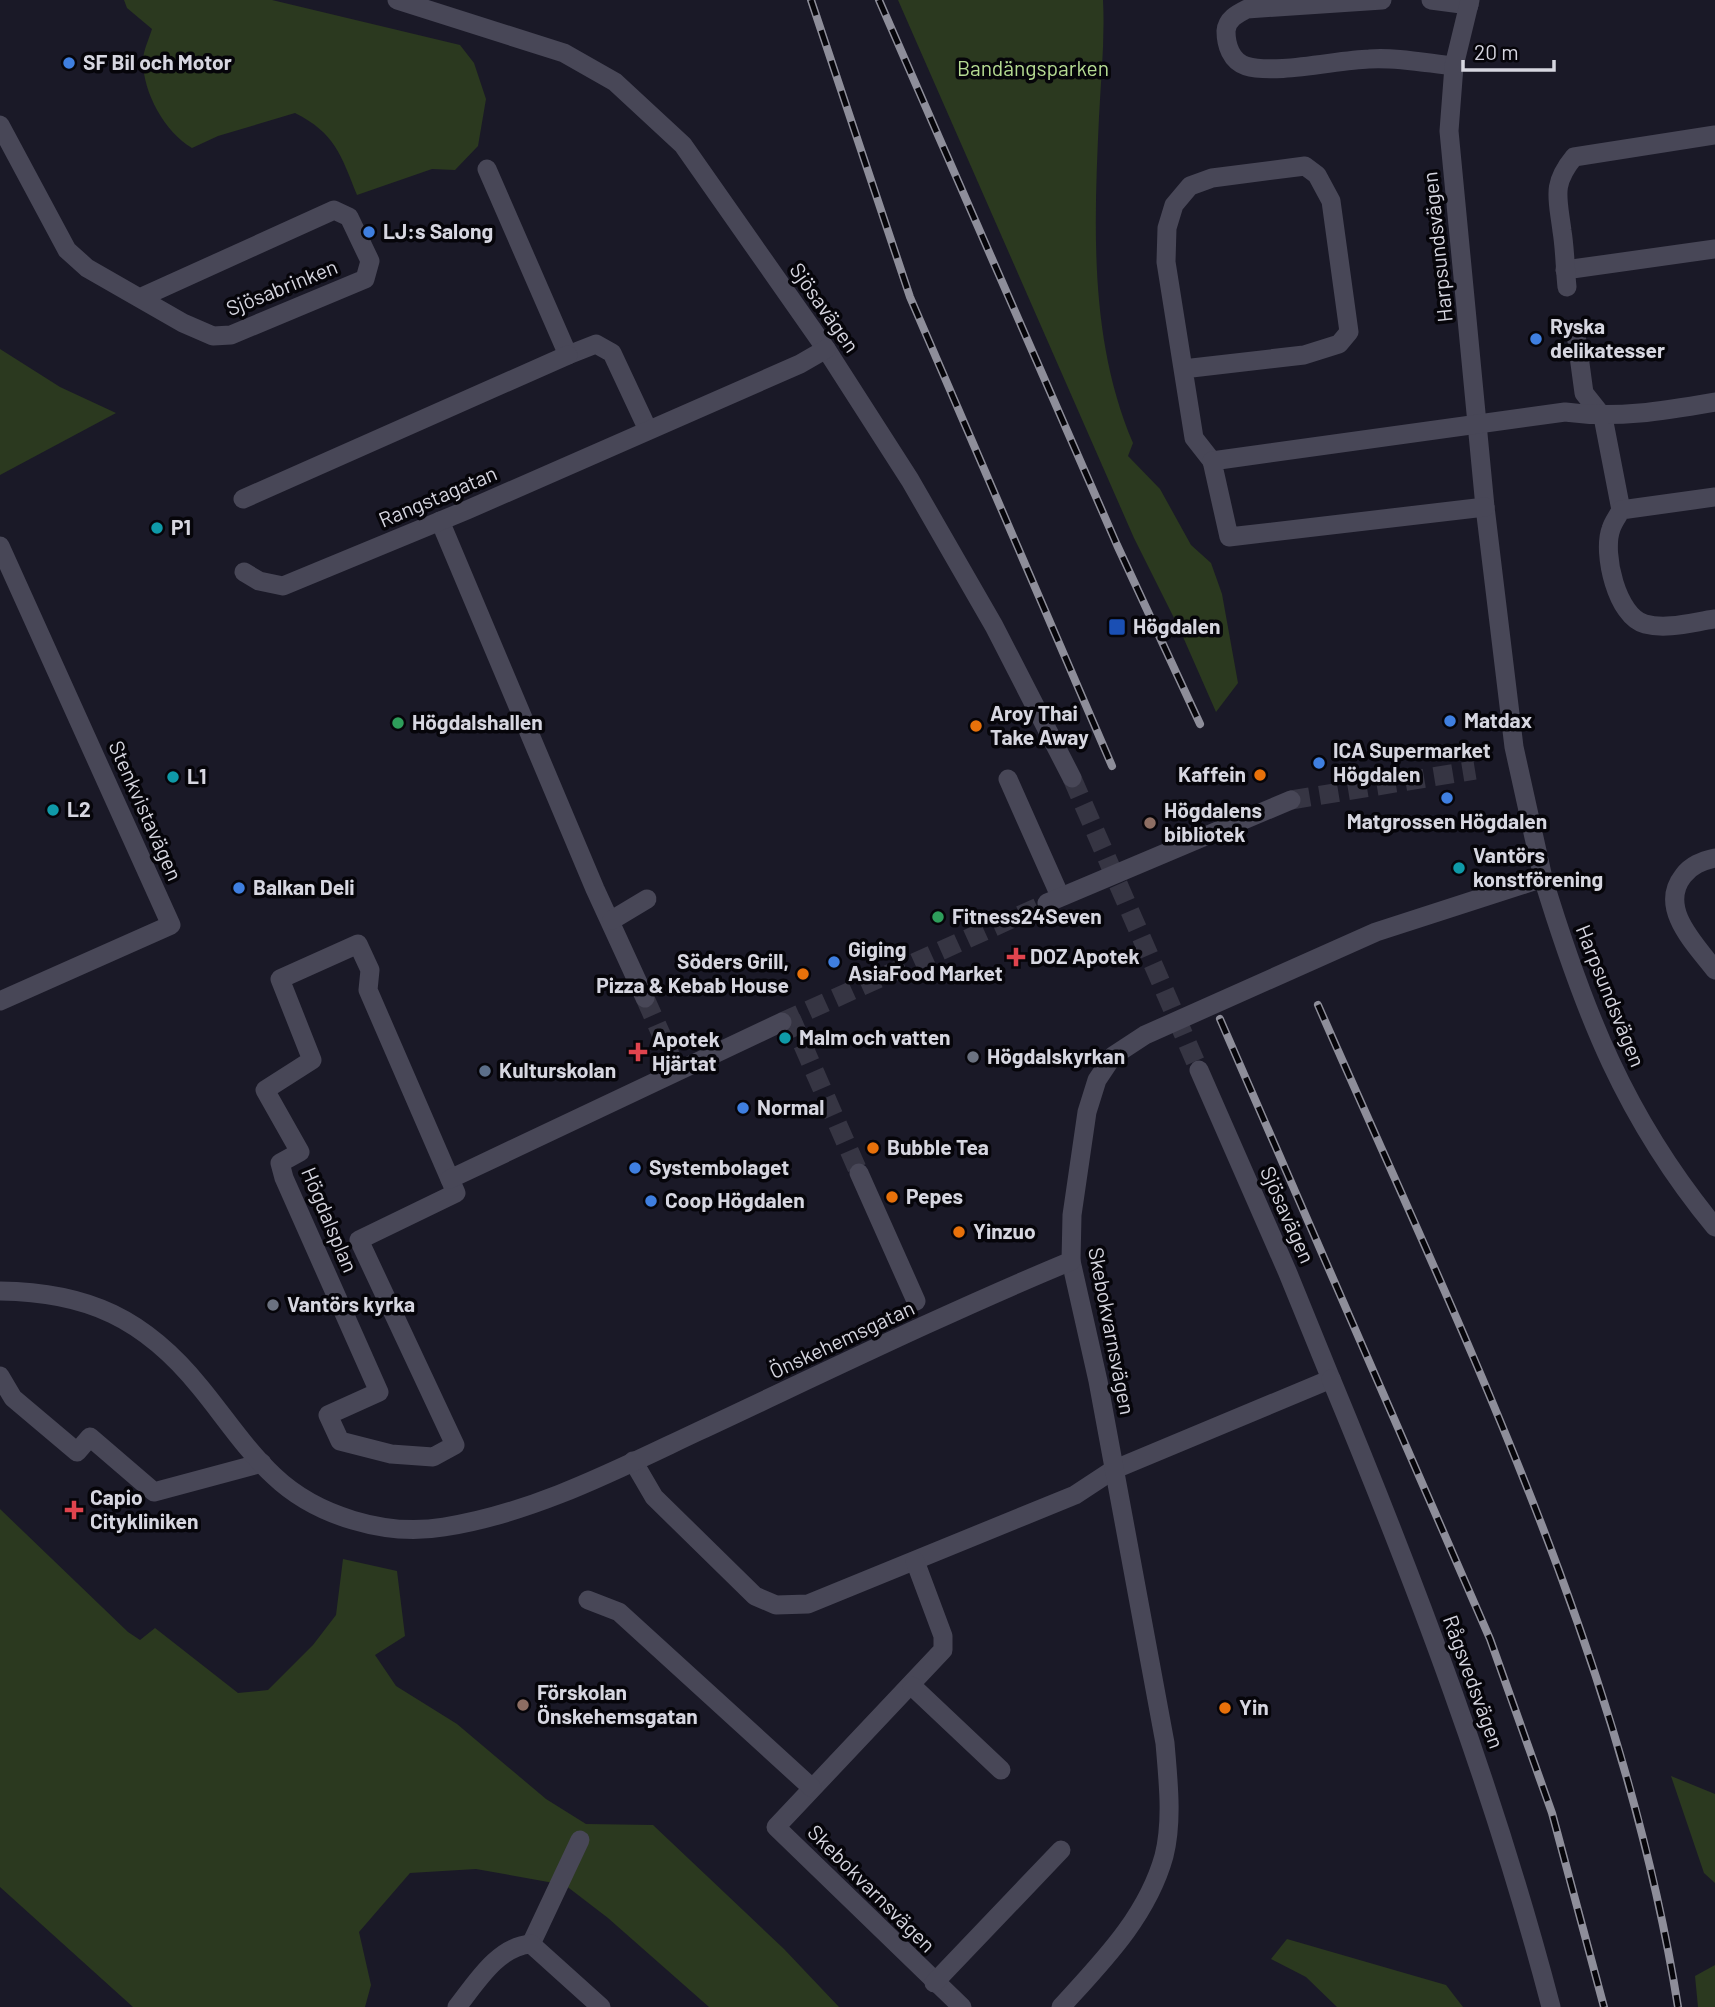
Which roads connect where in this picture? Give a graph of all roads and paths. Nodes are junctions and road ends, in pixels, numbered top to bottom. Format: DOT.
graph roads {
  1 [pos="1382,0"];
  2 [pos="1430,0"];
  3 [pos="404,1"];
  4 [pos="1470,3"];
  5 [pos="1264,4"];
  6 [pos="1454,65"];
  7 [pos="0,125"];
  8 [pos="1715,135"];
  9 [pos="487,169"];
  10 [pos="1715,249"];
  11 [pos="142,297"];
  12 [pos="1576,334"];
  13 [pos="826,349"];
  14 [pos="568,355"];
  15 [pos="1183,369"];
  16 [pos="1715,402"];
  17 [pos="1603,417"];
  18 [pos="1478,425"];
  19 [pos="648,430"];
  20 [pos="1212,461"];
  21 [pos="1715,497"];
  22 [pos="243,499"];
  23 [pos="1485,507"];
  24 [pos="1621,510"];
  25 [pos="440,521"];
  26 [pos="0,546"];
  27 [pos="244,572"];
  28 [pos="1715,619"];
  29 [pos="1072,778"];
  30 [pos="1008,779"];
  31 [pos="1291,800"];
  32 [pos="1715,858"];
  33 [pos="1543,878"];
  34 [pos="646,899"];
  35 [pos="612,920"];
  36 [pos="1715,970"];
  37 [pos="645,998"];
  38 [pos="0,1001"];
  39 [pos="782,1022"];
  40 [pos="1199,1070"];
  41 [pos="859,1173"];
  42 [pos="450,1179"];
  43 [pos="1715,1227"];
  44 [pos="1071,1261"];
  45 [pos="0,1291"];
  46 [pos="916,1301"];
  47 [pos="0,1376"];
  48 [pos="1331,1379"];
  49 [pos="634,1461"];
  50 [pos="262,1463"];
  51 [pos="1114,1471"];
  52 [pos="915,1561"];
  53 [pos="589,1600"];
  54 [pos="912,1686"];
  55 [pos="1001,1770"];
  56 [pos="812,1788"];
  57 [pos="580,1840"];
  58 [pos="1061,1850"];
  59 [pos="531,1944"];
  60 [pos="934,1983"];
  61 [pos="457,2007"];
  62 [pos="601,2007"];
  63 [pos="962,2007"];
  64 [pos="1061,2007"];
  65 [pos="1551,2007"];
  1 -- 5 [label="street"];
  2 -- 4 [label="street, Harpsundsvägen"];
  3 -- 13 [label="street, Sjösavägen"];
  4 -- 6 [label="street, Harpsundsvägen"];
  5 -- 6 [label="street"];
  6 -- 18 [label="street, Harpsundsvägen"];
  7 -- 11 [label="street, Sjösabrinken"];
  8 -- 10 [label="street"];
  9 -- 14 [label="street"];
  11 -- 11 [label="street, Sjösabrinken"];
  12 -- 17 [label="street"];
  13 -- 19 [label="street, Rangstagatan"];
  13 -- 29 [label="street, Sjösavägen"];
  14 -- 19 [label="street"];
  14 -- 22 [label="street"];
  15 -- 15 [label="street"];
  15 -- 20 [label="street"];
  16 -- 17 [label="street"];
  17 -- 18 [label="street"];
  17 -- 24 [label="street"];
  18 -- 20 [label="street"];
  18 -- 23 [label="street, Harpsundsvägen"];
  19 -- 25 [label="street, Rangstagatan"];
  20 -- 23 [label="street"];
  21 -- 24 [label="street"];
  23 -- 33 [label="street, Harpsundsvägen"];
  24 -- 28 [label="street"];
  25 -- 27 [label="street, Rangstagatan"];
  25 -- 35 [label="street"];
  26 -- 38 [label="street, Stenkvistavägen"];
  30 -- 31 [label="street"];
  32 -- 36 [label="street"];
  33 -- 43 [label="street, Harpsundsvägen"];
  33 -- 44 [label="street, Skebokvarnsvägen"];
  34 -- 35 [label="street"];
  35 -- 37 [label="street"];
  39 -- 42 [label="street"];
  40 -- 48 [label="street, Sjösavägen"];
  41 -- 46 [label="street, Önskehemsgatan"];
  42 -- 42 [label="street, Högdalsplan"];
  44 -- 49 [label="street, Önskehemsgatan"];
  44 -- 51 [label="street, Skebokvarnsvägen"];
  45 -- 50 [label="street, Önskehemsgatan"];
  47 -- 50 [label="street"];
  48 -- 51 [label="street"];
  48 -- 65 [label="street, Rågsvedsvägen"];
  49 -- 50 [label="street, Önskehemsgatan"];
  49 -- 52 [label="street"];
  51 -- 52 [label="street"];
  51 -- 64 [label="street, Skebokvarnsvägen"];
  52 -- 54 [label="street"];
  53 -- 56 [label="street"];
  54 -- 55 [label="street"];
  54 -- 56 [label="street"];
  56 -- 60 [label="street, Skebokvarnsvägen"];
  57 -- 59 [label="street"];
  58 -- 60 [label="street, Skebokvarnsvägen"];
  59 -- 61 [label="street"];
  59 -- 62 [label="street"];
  60 -- 63 [label="street, Skebokvarnsvägen"];
}
